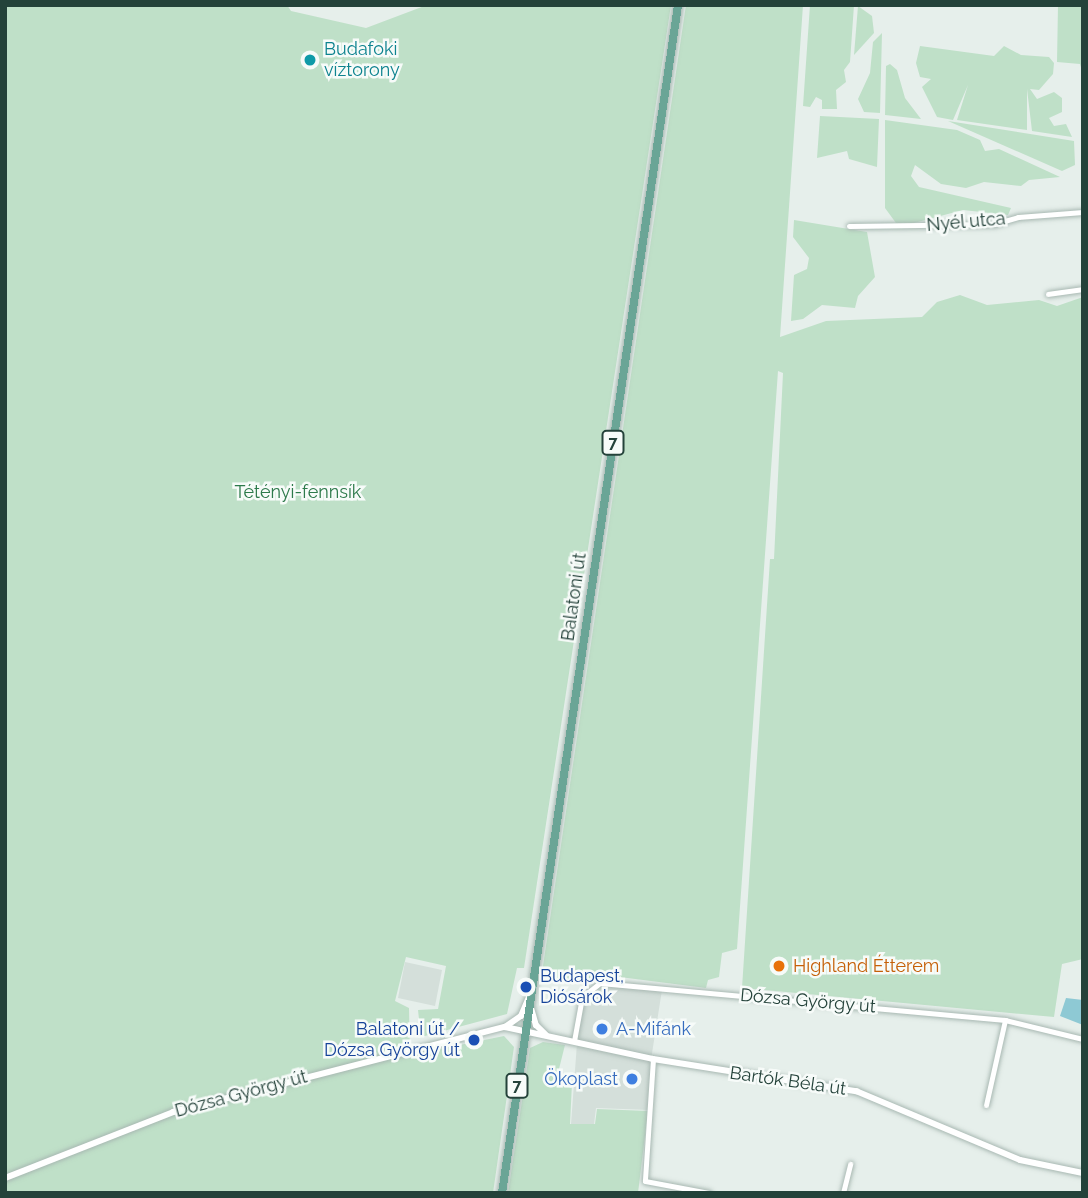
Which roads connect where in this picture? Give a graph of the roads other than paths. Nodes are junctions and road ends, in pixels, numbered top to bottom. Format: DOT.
graph roads {
  1 [pos="678,5"];
  2 [pos="1083,212"];
  3 [pos="849,226"];
  4 [pos="1083,289"];
  5 [pos="1048,294"];
  6 [pos="529,995"];
  7 [pos="1005,1020"];
  8 [pos="505,1027"];
  9 [pos="524,1032"];
  10 [pos="548,1036"];
  11 [pos="1083,1039"];
  12 [pos="574,1041"];
  13 [pos="653,1059"];
  14 [pos="986,1105"];
  15 [pos="850,1164"];
  16 [pos="1083,1173"];
  17 [pos="5,1178"];
  18 [pos="502,1193"];
  19 [pos="709,1193"];
  20 [pos="843,1193"];
  1 -- 6 [label="main road, Balatoni út / 7"];
  2 -- 3 [label="street, Nyél utca"];
  4 -- 5 [label="street"];
  6 -- 8 [label="street"];
  6 -- 9 [label="main road, Balatoni út / 7"];
  6 -- 10 [label="street"];
  7 -- 11 [label="street, Dózsa György út"];
  7 -- 12 [label="street, Dózsa György út"];
  7 -- 14 [label="street"];
  8 -- 9 [label="street, Dózsa György út"];
  8 -- 17 [label="street, Dózsa György út"];
  9 -- 10 [label="street, Bartók Béla út"];
  9 -- 18 [label="main road, Balatoni út / 7"];
  10 -- 12 [label="street, Bartók Béla út"];
  12 -- 13 [label="street, Bartók Béla út"];
  13 -- 16 [label="street, Bartók Béla út"];
  13 -- 19 [label="street"];
  15 -- 20 [label="street"];
}
